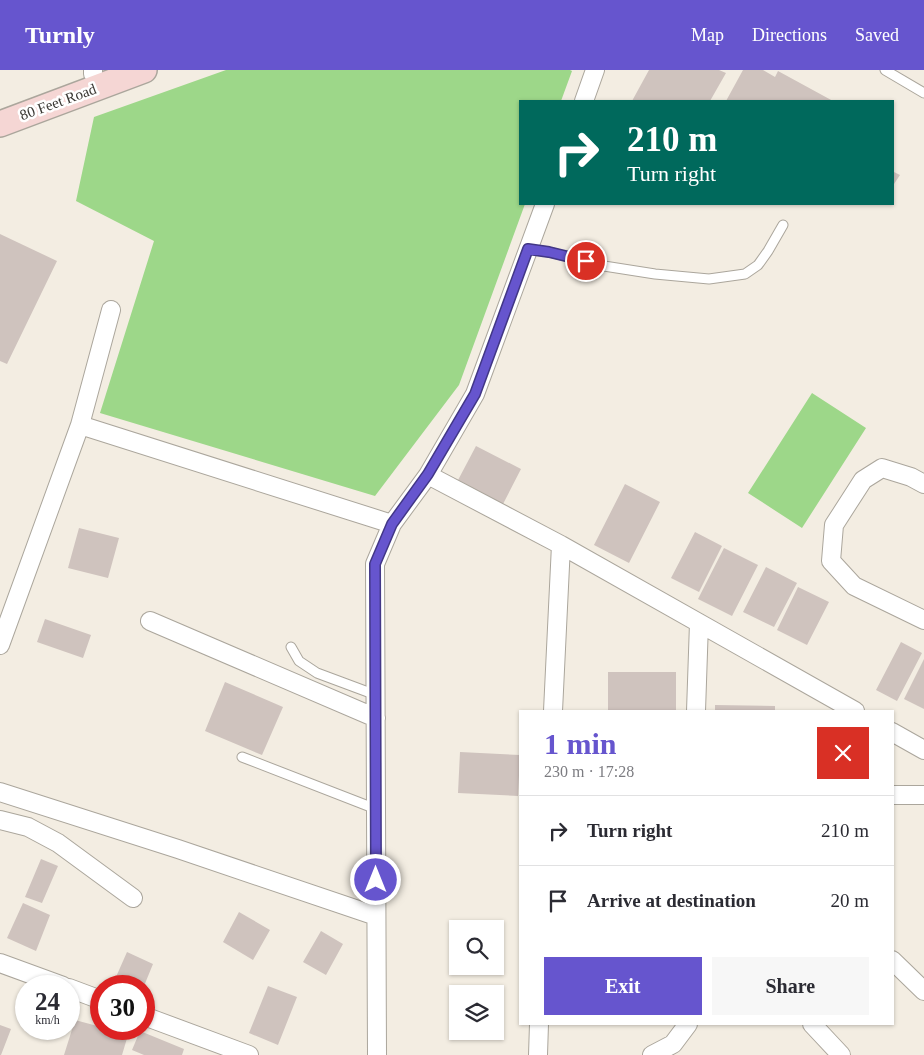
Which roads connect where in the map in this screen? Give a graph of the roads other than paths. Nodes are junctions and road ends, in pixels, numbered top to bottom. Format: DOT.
graph roads {
  1 [pos="144,70"];
  2 [pos="595,70"];
  3 [pos="886,70"];
  4 [pos="96,71"];
  5 [pos="924,93"];
  6 [pos="584,100"];
  7 [pos="2,122"];
  8 [pos="545,205"];
  9 [pos="783,226"];
  10 [pos="528,249"];
  11 [pos="111,310"];
  12 [pos="80,425"];
  13 [pos="428,474"];
  14 [pos="924,484"];
  15 [pos="392,524"];
  16 [pos="561,545"];
  17 [pos="7,605"];
  18 [pos="924,620"];
  19 [pos="150,621"];
  20 [pos="699,623"];
  21 [pos="0,646"];
  22 [pos="291,647"];
  23 [pos="376,695"];
  24 [pos="553,710"];
  25 [pos="696,710"];
  26 [pos="853,710"];
  27 [pos="376,718"];
  28 [pos="894,733"];
  29 [pos="924,750"];
  30 [pos="242,757"];
  31 [pos="0,792"];
  32 [pos="894,795"];
  33 [pos="924,795"];
  34 [pos="376,809"];
  35 [pos="0,820"];
  36 [pos="132,898"];
  37 [pos="376,916"];
  38 [pos="894,962"];
  39 [pos="0,963"];
  40 [pos="33,975"];
  41 [pos="924,990"];
  42 [pos="155,1020"];
  43 [pos="539,1025"];
  44 [pos="688,1025"];
  45 [pos="813,1025"];
  46 [pos="677,1049"];
  47 [pos="249,1055"];
  48 [pos="377,1055"];
  49 [pos="538,1055"];
  50 [pos="652,1055"];
  51 [pos="841,1055"];
  1 -- 7 [label="main road, 80 Feet Road"];
  2 -- 6 [label="street"];
  3 -- 5 [label="lane"];
  4 -- 7 [label="main road, 80 Feet Road"];
  8 -- 10 [label="street"];
  9 -- 10 [label="lane"];
  10 -- 13 [label="street"];
  11 -- 12 [label="street"];
  12 -- 15 [label="street"];
  12 -- 17 [label="street"];
  13 -- 15 [label="street"];
  13 -- 16 [label="street"];
  14 -- 18 [label="street"];
  15 -- 23 [label="street"];
  16 -- 20 [label="street"];
  16 -- 24 [label="street"];
  17 -- 21 [label="street"];
  19 -- 27 [label="street"];
  20 -- 25 [label="street"];
  20 -- 26 [label="street"];
  22 -- 23 [label="lane"];
  23 -- 27 [label="street"];
  27 -- 34 [label="street"];
  28 -- 29 [label="street"];
  30 -- 34 [label="lane"];
  31 -- 37 [label="street"];
  32 -- 33 [label="street"];
  34 -- 37 [label="street"];
  35 -- 36 [label="street"];
  37 -- 48 [label="street"];
  38 -- 41 [label="street"];
  39 -- 40 [label="street"];
  42 -- 47 [label="street"];
  43 -- 49 [label="street"];
  44 -- 46 [label="street"];
  45 -- 51 [label="street"];
  46 -- 50 [label="street"];
}
